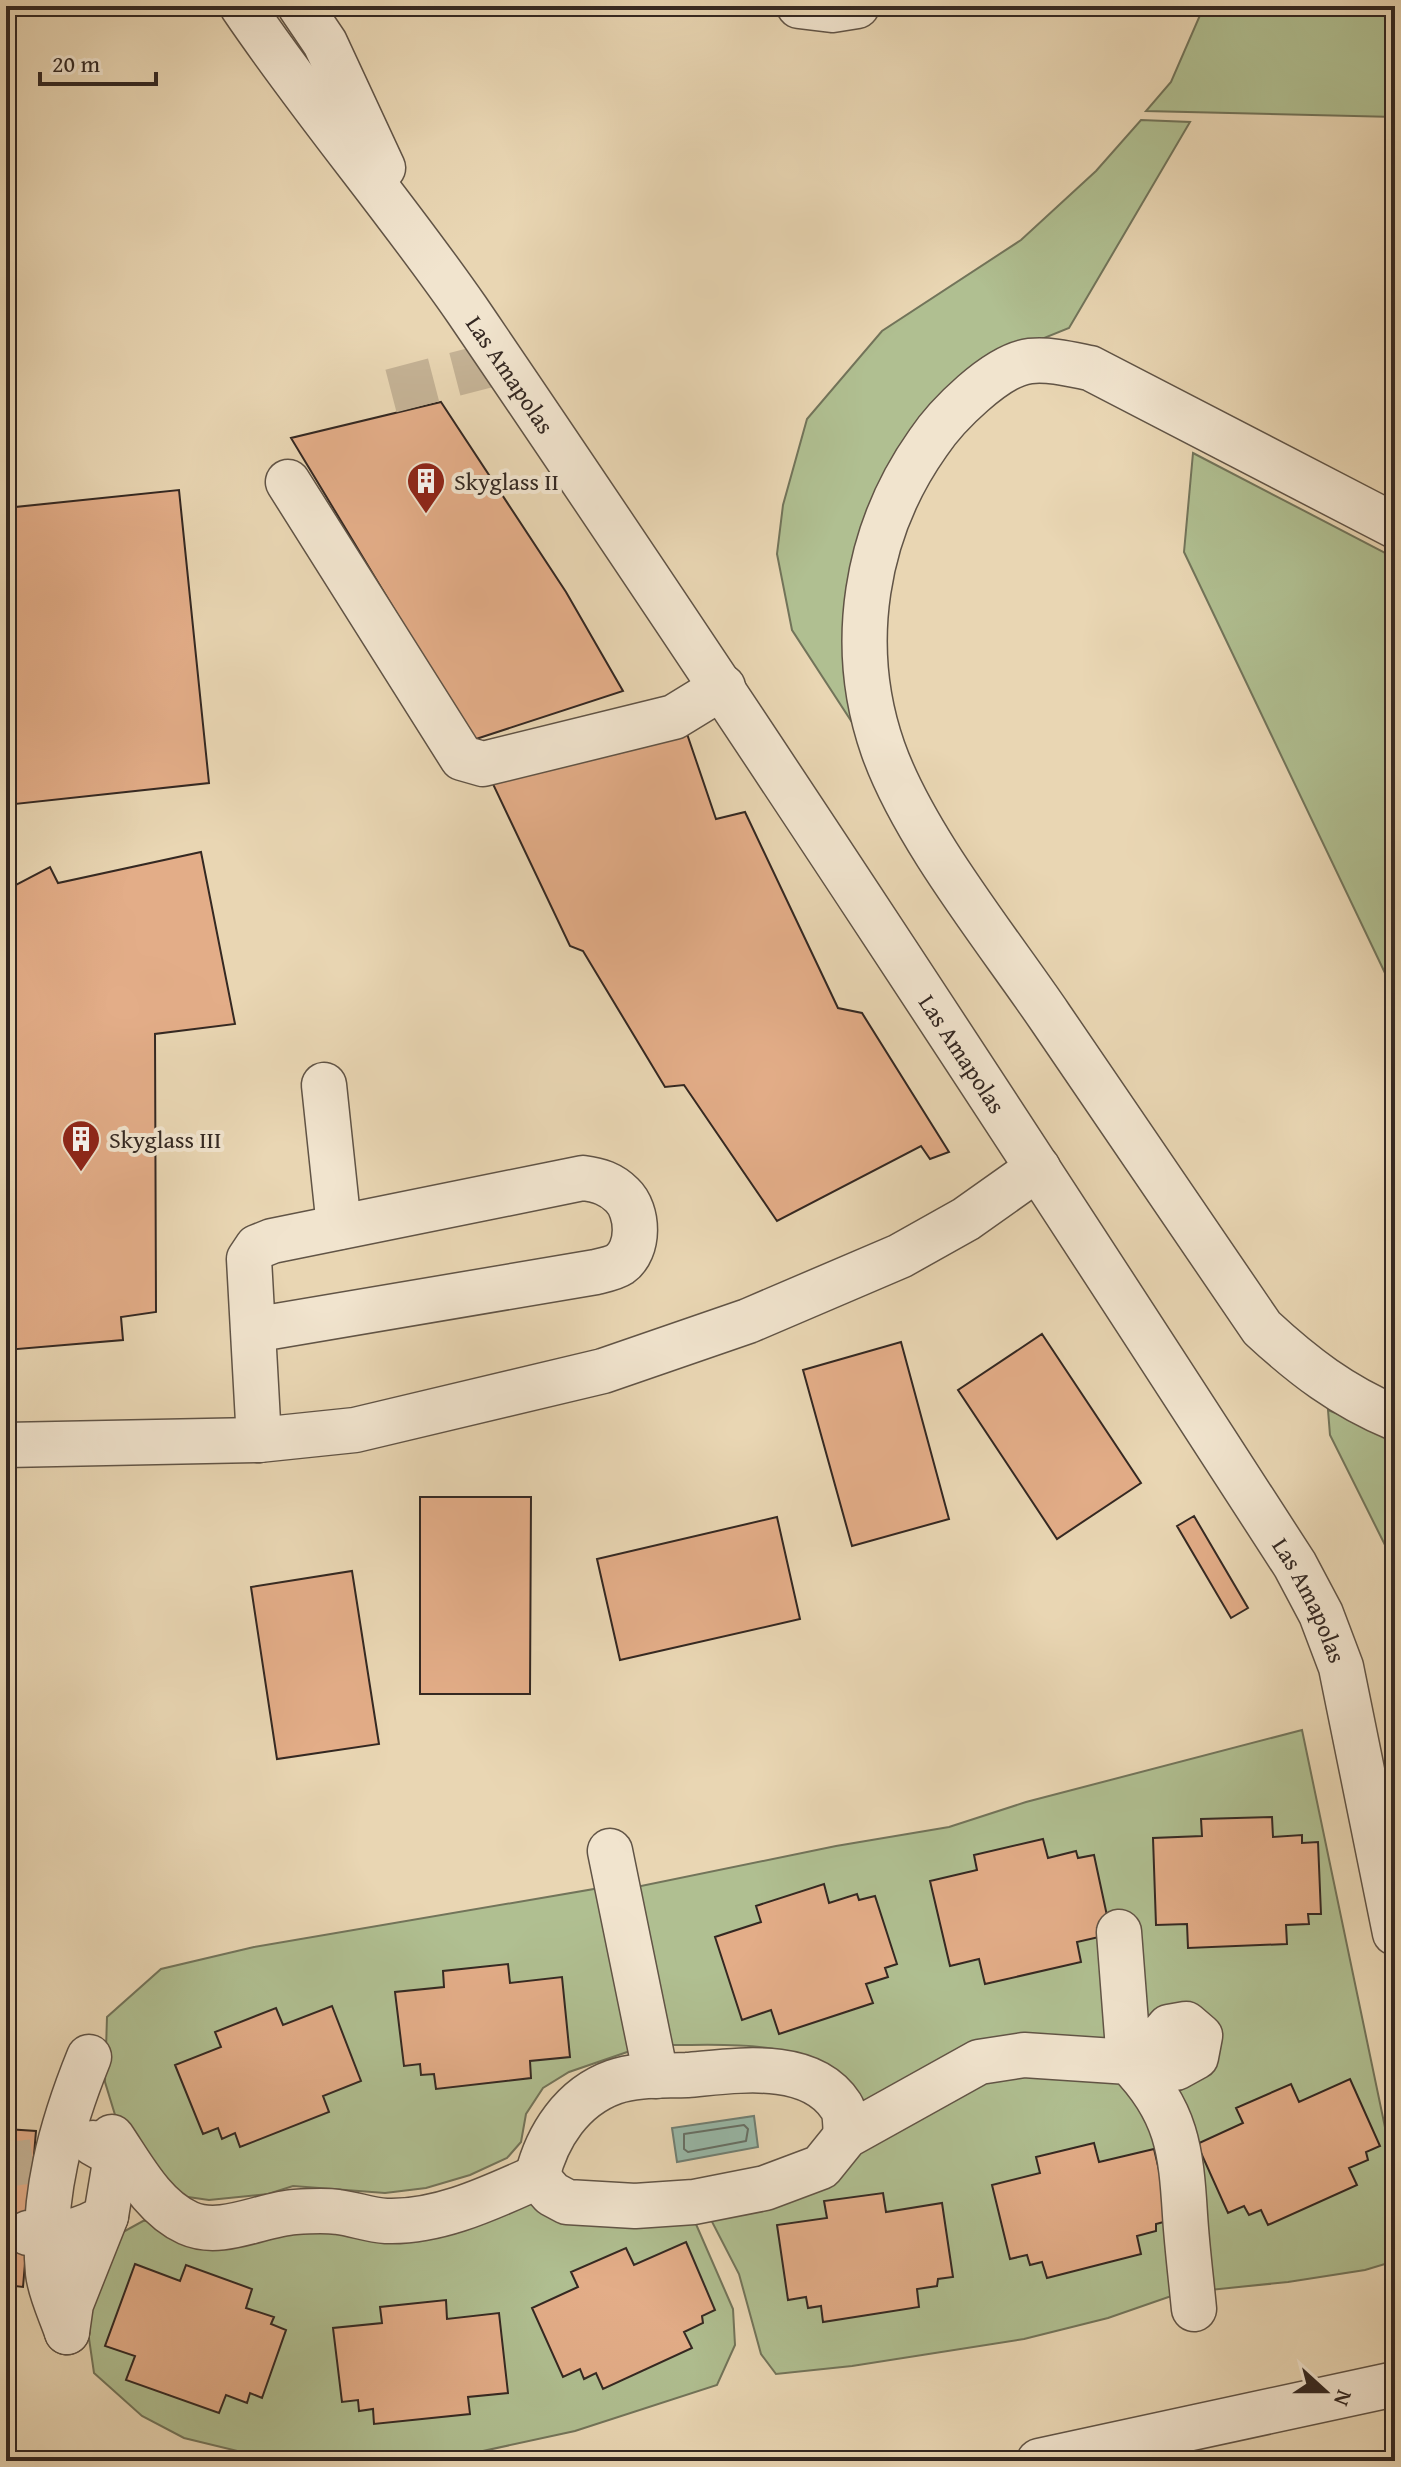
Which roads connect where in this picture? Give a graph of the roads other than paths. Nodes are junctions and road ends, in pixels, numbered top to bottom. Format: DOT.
graph roads {
  1 [pos="242,6"];
  2 [pos="300,6"];
  3 [pos="799,6"];
  4 [pos="857,6"];
  5 [pos="411,228"];
  6 [pos="288,482"];
  7 [pos="1395,526"];
  8 [pos="723,687"];
  9 [pos="324,1085"];
  10 [pos="1038,1168"];
  11 [pos="339,1227"];
  12 [pos="253,1330"];
  13 [pos="1395,1418"];
  14 [pos="259,1440"];
  15 [pos="6,1445"];
  16 [pos="610,1851"];
  17 [pos="1119,1932"];
  18 [pos="1395,1933"];
  19 [pos="1135,2061"];
  20 [pos="656,2076"];
  21 [pos="846,2136"];
  22 [pos="114,2147"];
  23 [pos="44,2157"];
  24 [pos="537,2177"];
  25 [pos="106,2216"];
  26 [pos="38,2234"];
  27 [pos="1194,2309"];
  28 [pos="1395,2384"];
  29 [pos="1039,2461"];
  1 -- 5 [label="street, Las Amapolas"];
  2 -- 5 [label="street, Las Amapolas"];
  3 -- 4 [label="street"];
  5 -- 8 [label="street, Las Amapolas"];
  6 -- 8 [label="street"];
  7 -- 13 [label="street"];
  8 -- 10 [label="street, Las Amapolas"];
  9 -- 11 [label="street"];
  10 -- 14 [label="street"];
  10 -- 18 [label="street, Las Amapolas"];
  11 -- 12 [label="street"];
  11 -- 12 [label="street"];
  12 -- 14 [label="street"];
  14 -- 15 [label="street"];
  16 -- 20 [label="street"];
  17 -- 19 [label="street"];
  19 -- 21 [label="street"];
  19 -- 27 [label="street"];
  20 -- 21 [label="street"];
  20 -- 24 [label="street"];
  21 -- 24 [label="street"];
  22 -- 23 [label="street"];
  22 -- 23 [label="street"];
  22 -- 24 [label="street"];
  22 -- 25 [label="street"];
  23 -- 26 [label="street"];
  25 -- 26 [label="street"];
  25 -- 26 [label="street"];
  28 -- 29 [label="street"];
}
